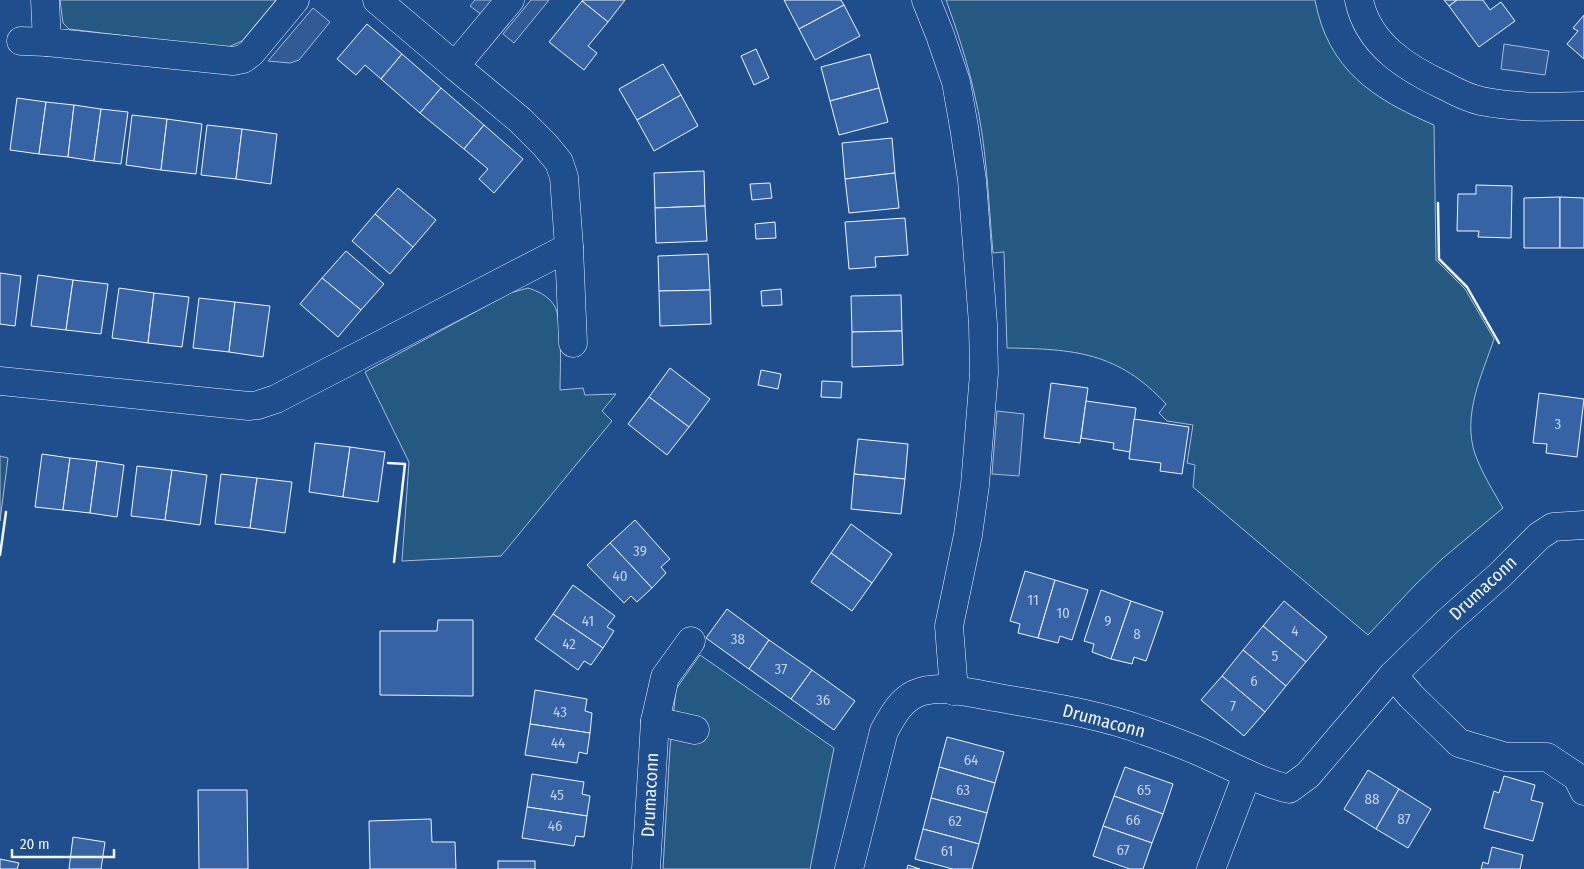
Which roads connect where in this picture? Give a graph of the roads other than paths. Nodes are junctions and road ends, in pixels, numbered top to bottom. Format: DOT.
graph roads {
  1 [pos="45,0"];
  2 [pos="295,0"];
  3 [pos="377,0"];
  4 [pos="510,0"];
  5 [pos="926,0"];
  6 [pos="1359,0"];
  7 [pos="456,66"];
  8 [pos="1584,106"];
  9 [pos="569,248"];
  10 [pos="572,342"];
  11 [pos="0,383"];
  12 [pos="1584,525"];
  13 [pos="691,641"];
  14 [pos="1393,675"];
  15 [pos="954,691"];
  16 [pos="655,721"];
  17 [pos="695,730"];
  18 [pos="1248,775"];
  19 [pos="1584,791"];
  20 [pos="646,869"];
  21 [pos="849,869"];
  22 [pos="1211,869"];
  1 -- 2 [label="street"];
  3 -- 7 [label="street"];
  4 -- 7 [label="street"];
  5 -- 15 [label="street"];
  6 -- 8 [label="street"];
  7 -- 9 [label="street"];
  9 -- 10 [label="street"];
  9 -- 11 [label="street"];
  12 -- 14 [label="street, Drumaconn"];
  13 -- 16 [label="street, Drumaconn"];
  14 -- 18 [label="street, Drumaconn"];
  14 -- 19 [label="street"];
  15 -- 18 [label="street, Drumaconn"];
  15 -- 21 [label="street, Drumaconn"];
  16 -- 17 [label="street"];
  16 -- 20 [label="street, Drumaconn"];
  18 -- 22 [label="street"];
}
